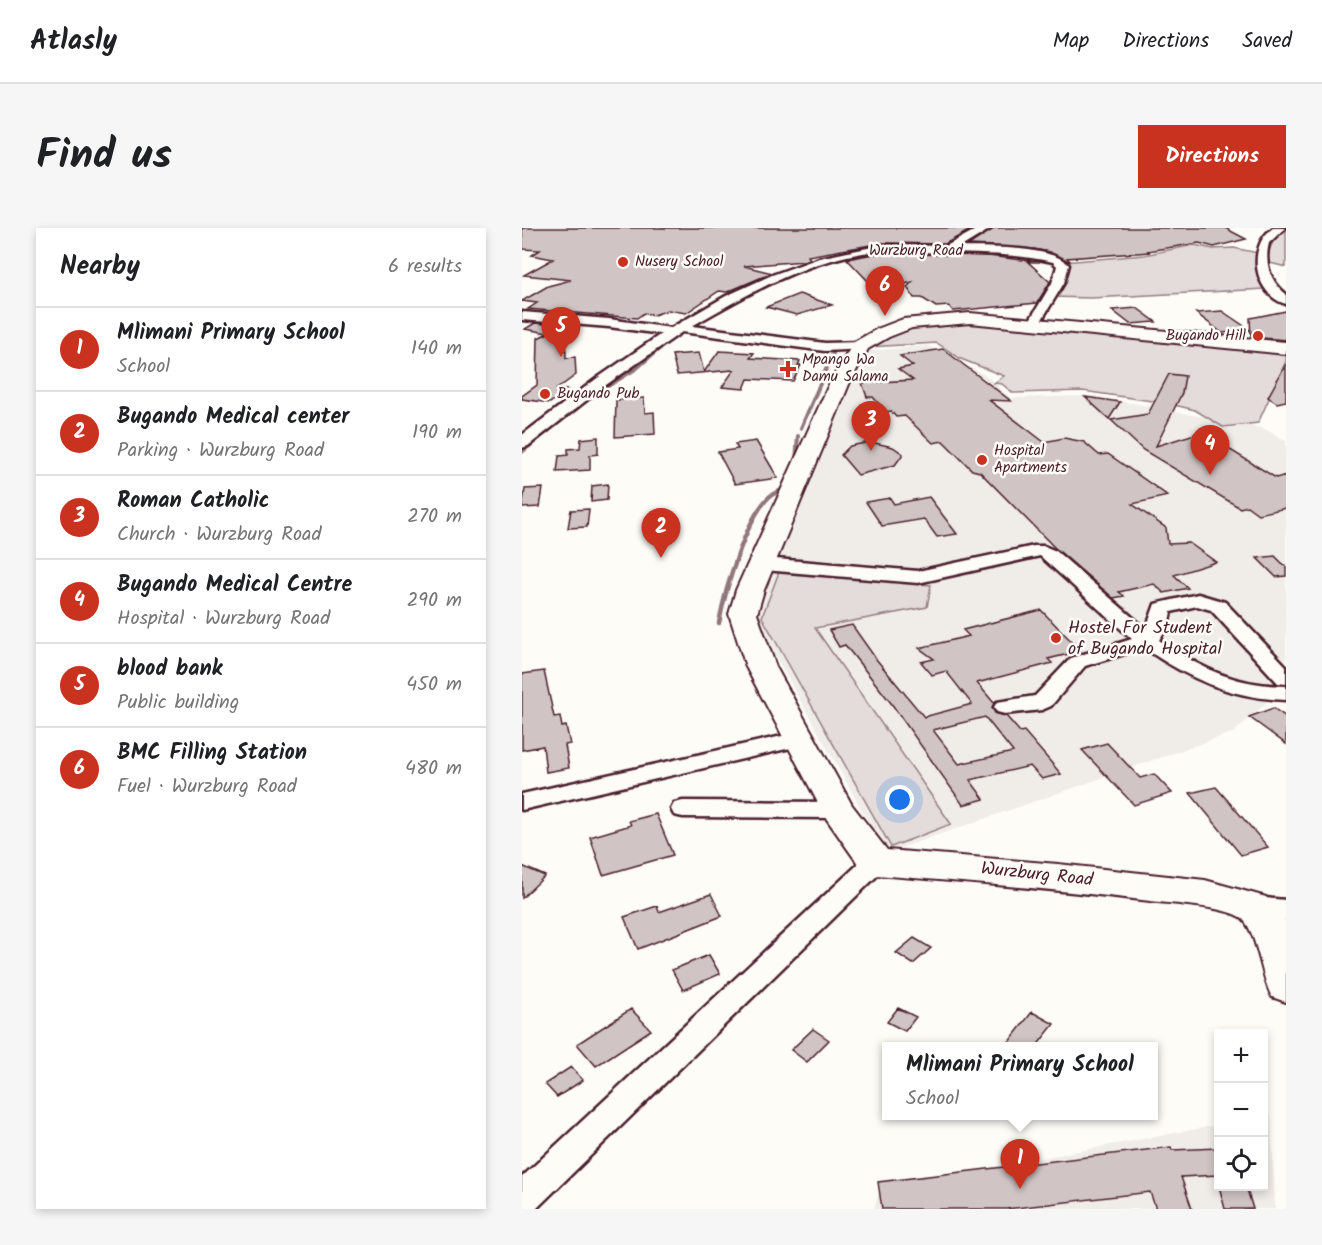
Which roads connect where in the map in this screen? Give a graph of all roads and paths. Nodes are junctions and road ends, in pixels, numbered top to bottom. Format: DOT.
graph roads {
  1 [pos="987,228"];
  2 [pos="1281,228"];
  3 [pos="948,250"];
  4 [pos="1286,300"];
  5 [pos="522,316"];
  6 [pos="1034,323"];
  7 [pos="676,330"];
  8 [pos="861,346"];
  9 [pos="1286,348"];
  10 [pos="522,443"];
  11 [pos="764,564"];
  12 [pos="1149,640"];
  13 [pos="1286,678"];
  14 [pos="1286,693"];
  15 [pos="1005,707"];
  16 [pos="800,739"];
  17 [pos="522,802"];
  18 [pos="683,808"];
  19 [pos="838,810"];
  20 [pos="876,861"];
  21 [pos="1253,907"];
  22 [pos="1286,909"];
  23 [pos="1286,986"];
  24 [pos="522,1200"];
  1 -- 3 [label="street"];
  2 -- 4 [label="street"];
  3 -- 6 [label="street, Wurzburg Road"];
  3 -- 7 [label="street, Wurzburg Road"];
  5 -- 7 [label="street"];
  6 -- 8 [label="main road"];
  6 -- 9 [label="main road"];
  7 -- 8 [label="street"];
  7 -- 10 [label="street, Wurzburg Road"];
  8 -- 11 [label="main road"];
  11 -- 12 [label="street"];
  11 -- 16 [label="main road"];
  12 -- 13 [label="street"];
  12 -- 14 [label="street"];
  12 -- 15 [label="street"];
  16 -- 17 [label="street"];
  16 -- 19 [label="main road"];
  18 -- 19 [label="street"];
  19 -- 20 [label="main road"];
  20 -- 21 [label="main road, Wurzburg Road"];
  20 -- 24 [label="street"];
  21 -- 22 [label="street"];
  21 -- 23 [label="main road"];
}
